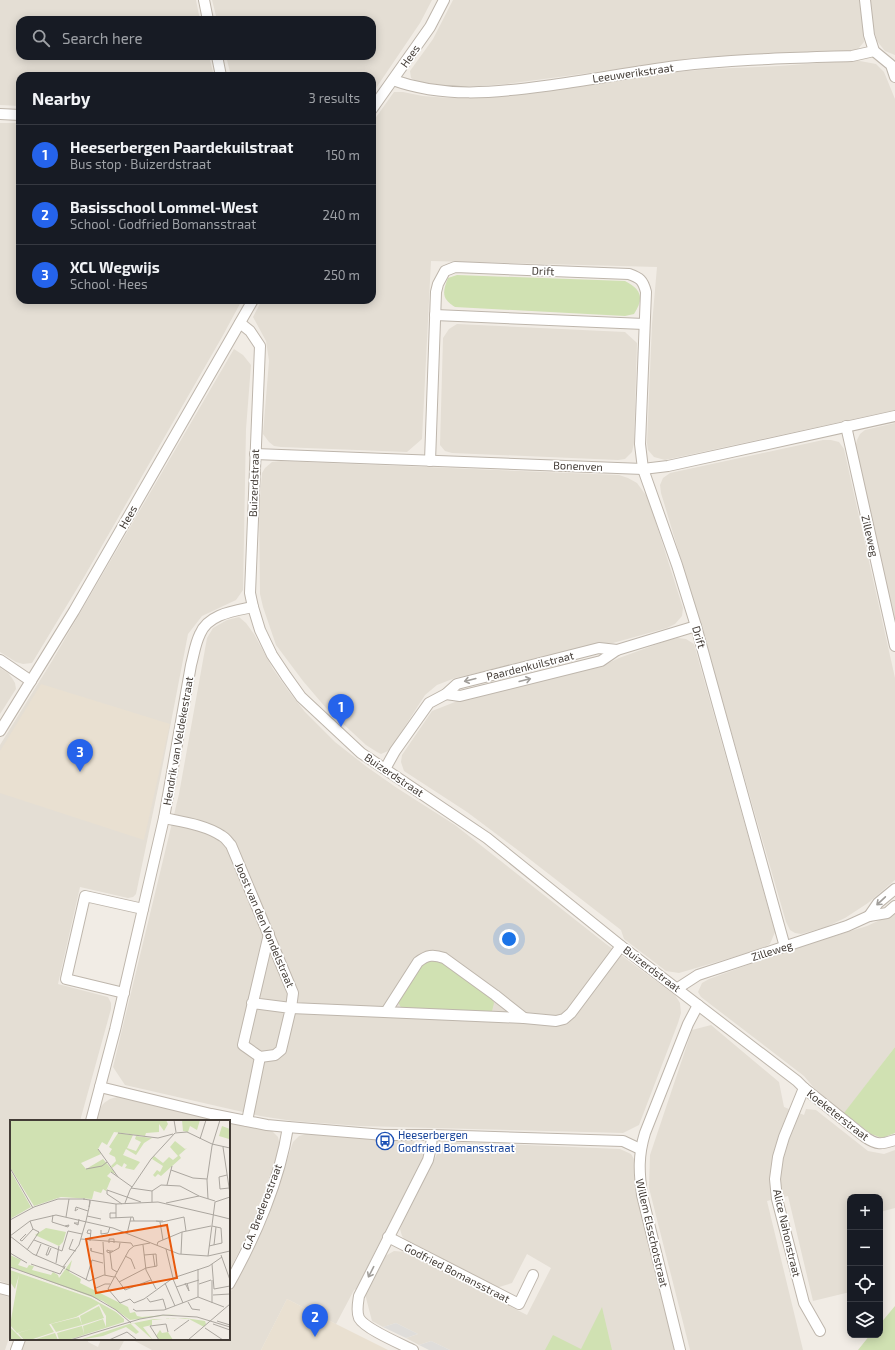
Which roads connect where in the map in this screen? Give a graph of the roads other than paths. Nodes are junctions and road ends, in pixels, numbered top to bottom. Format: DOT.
graph roads {
  1 [pos="204,0"];
  2 [pos="444,0"];
  3 [pos="865,0"];
  4 [pos="207,16"];
  5 [pos="874,51"];
  6 [pos="218,60"];
  7 [pos="893,64"];
  8 [pos="221,72"];
  9 [pos="895,77"];
  10 [pos="393,80"];
  11 [pos="376,103"];
  12 [pos="0,114"];
  13 [pos="16,115"];
  14 [pos="251,304"];
  15 [pos="435,315"];
  16 [pos="240,323"];
  17 [pos="644,324"];
  18 [pos="895,416"];
  19 [pos="846,426"];
  20 [pos="255,454"];
  21 [pos="430,460"];
  22 [pos="644,468"];
  23 [pos="253,607"];
  24 [pos="696,626"];
  25 [pos="895,646"];
  26 [pos="0,660"];
  27 [pos="32,681"];
  28 [pos="0,732"];
  29 [pos="385,769"];
  30 [pos="164,818"];
  31 [pos="895,888"];
  32 [pos="895,906"];
  33 [pos="143,909"];
  34 [pos="868,916"];
  35 [pos="269,934"];
  36 [pos="621,946"];
  37 [pos="785,947"];
  38 [pos="678,988"];
  39 [pos="124,993"];
  40 [pos="252,1003"];
  41 [pos="698,1005"];
  42 [pos="291,1008"];
  43 [pos="386,1012"];
  44 [pos="524,1018"];
  45 [pos="260,1058"];
  46 [pos="100,1087"];
  47 [pos="804,1088"];
  48 [pos="90,1120"];
  49 [pos="247,1121"];
  50 [pos="288,1127"];
  51 [pos="432,1135"];
  52 [pos="895,1140"];
  53 [pos="640,1149"];
  54 [pos="388,1238"];
  55 [pos="533,1275"];
  56 [pos="230,1282"];
  57 [pos="0,1288"];
  58 [pos="10,1291"];
  59 [pos="820,1330"];
  60 [pos="20,1340"];
  61 [pos="16,1350"];
  62 [pos="413,1350"];
  63 [pos="680,1350"];
  1 -- 4 [label="street"];
  2 -- 10 [label="street, Hees"];
  3 -- 5 [label="street"];
  5 -- 7 [label="street"];
  5 -- 10 [label="street, Leeuwerikstraat"];
  6 -- 8 [label="street"];
  7 -- 9 [label="street"];
  10 -- 11 [label="street, Hees"];
  12 -- 13 [label="street"];
  14 -- 16 [label="street, Hees"];
  15 -- 17 [label="street"];
  15 -- 17 [label="street, Drift"];
  15 -- 21 [label="street, Drift"];
  16 -- 20 [label="street, Buizerdstraat"];
  16 -- 27 [label="street, Hees"];
  17 -- 22 [label="street, Drift"];
  18 -- 19 [label="street, Bonenven"];
  19 -- 22 [label="street, Bonenven"];
  19 -- 25 [label="street, Zilleweg"];
  20 -- 21 [label="street, Bonenven"];
  20 -- 23 [label="street, Buizerdstraat"];
  21 -- 22 [label="street, Bonenven"];
  22 -- 24 [label="street, Drift"];
  23 -- 29 [label="street, Buizerdstraat"];
  23 -- 30 [label="street, Hendrik van Veldekestraat"];
  24 -- 29 [label="street, Paardenkuilstraat"];
  24 -- 37 [label="street, Drift"];
  26 -- 27 [label="street"];
  27 -- 28 [label="street, Hees"];
  29 -- 36 [label="street, Buizerdstraat"];
  30 -- 33 [label="street, Hendrik van Veldekestraat"];
  30 -- 35 [label="street, Joost van den Vondelstraat"];
  31 -- 34 [label="street, Zilleweg, one-way"];
  32 -- 34 [label="street, Zilleweg"];
  33 -- 39 [label="street, Hendrik van Veldekestraat"];
  33 -- 39 [label="street"];
  34 -- 37 [label="street, Zilleweg"];
  35 -- 40 [label="street"];
  35 -- 42 [label="street, Joost van den Vondelstraat"];
  36 -- 38 [label="street, Buizerdstraat"];
  36 -- 44 [label="street"];
  37 -- 38 [label="street, Zilleweg"];
  38 -- 41 [label="street, Buizerdstraat"];
  39 -- 46 [label="street, Hendrik van Veldekestraat"];
  40 -- 42 [label="street"];
  40 -- 45 [label="street"];
  41 -- 47 [label="street, Buizerdstraat"];
  41 -- 53 [label="street, Willem Elsschotstraat"];
  42 -- 43 [label="street"];
  42 -- 45 [label="street, Joost van den Vondelstraat"];
  43 -- 44 [label="street"];
  43 -- 44 [label="street"];
  45 -- 49 [label="street"];
  46 -- 48 [label="street, Hendrik van Veldekestraat"];
  46 -- 49 [label="street"];
  47 -- 52 [label="street, Koeketerstraat"];
  47 -- 59 [label="street, Alice Nahonstraat"];
  49 -- 50 [label="street"];
  50 -- 51 [label="street"];
  50 -- 56 [label="street, G.A. Brederostraat"];
  51 -- 53 [label="street"];
  51 -- 54 [label="street"];
  53 -- 63 [label="street, Willem Elsschotstraat"];
  54 -- 55 [label="street, Godfried Bomansstraat"];
  54 -- 62 [label="street, one-way"];
  57 -- 58 [label="street"];
  60 -- 61 [label="street"];
}
